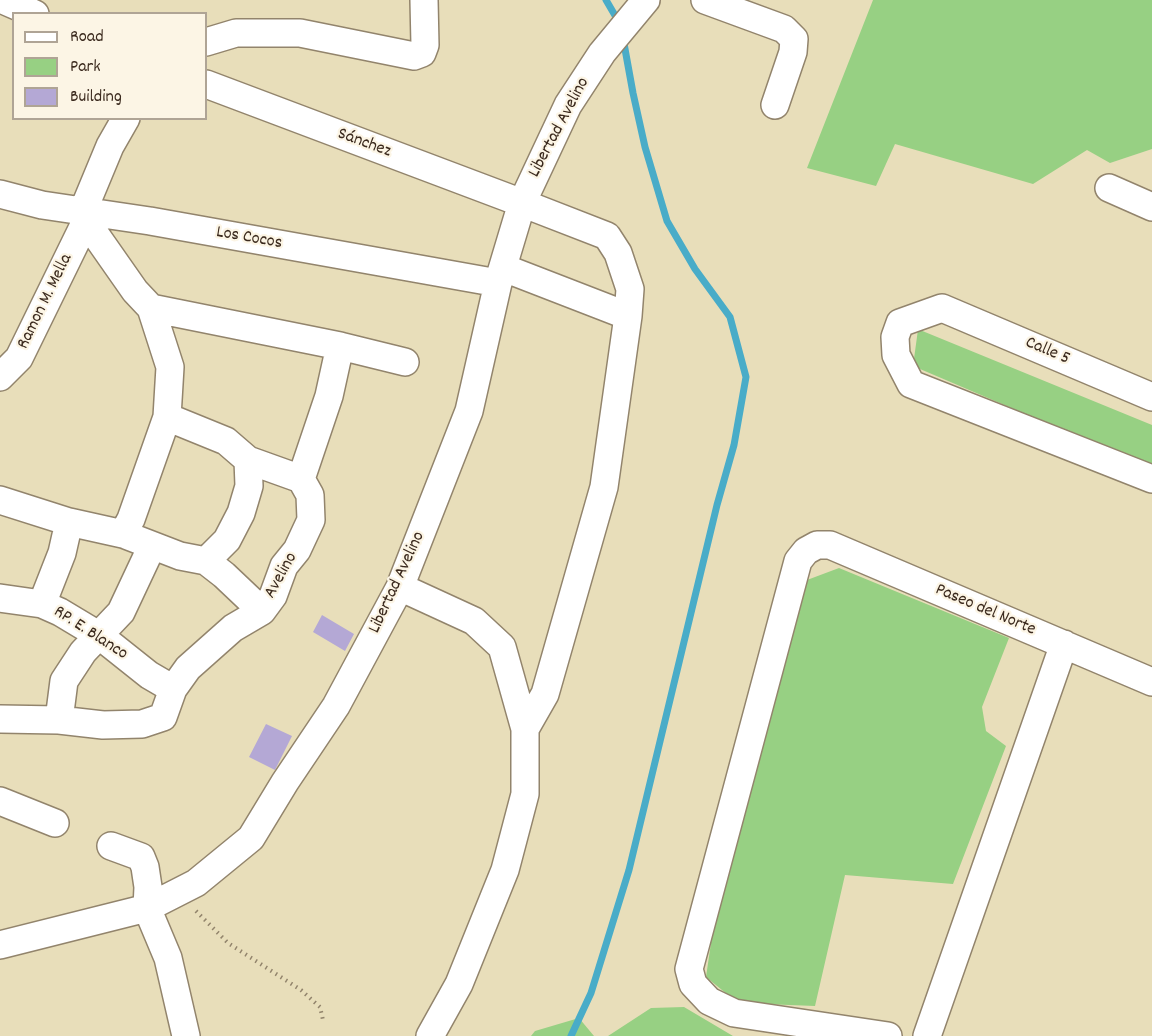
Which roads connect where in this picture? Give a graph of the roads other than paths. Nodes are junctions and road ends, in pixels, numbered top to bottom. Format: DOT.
graph roads {
  1 [pos="3,0"];
  2 [pos="424,0"];
  3 [pos="705,0"];
  4 [pos="643,4"];
  5 [pos="31,12"];
  6 [pos="207,42"];
  7 [pos="207,84"];
  8 [pos="775,105"];
  9 [pos="125,120"];
  10 [pos="1109,188"];
  11 [pos="0,194"];
  12 [pos="522,203"];
  13 [pos="1152,207"];
  14 [pos="84,216"];
  15 [pos="501,276"];
  16 [pos="151,308"];
  17 [pos="628,316"];
  18 [pos="340,346"];
  19 [pos="405,362"];
  20 [pos="0,377"];
  21 [pos="1152,397"];
  22 [pos="167,417"];
  23 [pos="248,460"];
  24 [pos="1152,479"];
  25 [pos="306,487"];
  26 [pos="0,500"];
  27 [pos="69,522"];
  28 [pos="123,534"];
  29 [pos="152,546"];
  30 [pos="206,561"];
  31 [pos="400,587"];
  32 [pos="0,598"];
  33 [pos="42,604"];
  34 [pos="262,611"];
  35 [pos="100,636"];
  36 [pos="1064,644"];
  37 [pos="1152,682"];
  38 [pos="173,689"];
  39 [pos="0,719"];
  40 [pos="59,720"];
  41 [pos="525,729"];
  42 [pos="0,801"];
  43 [pos="55,823"];
  44 [pos="111,846"];
  45 [pos="147,908"];
  46 [pos="0,945"];
  47 [pos="186,1036"];
  48 [pos="430,1036"];
  49 [pos="888,1036"];
  50 [pos="927,1036"];
  1 -- 5 [label="street"];
  2 -- 6 [label="street"];
  3 -- 8 [label="street"];
  4 -- 12 [label="street, Libertad Avelino"];
  7 -- 12 [label="street, Sánchez"];
  9 -- 14 [label="street, Ramon M. Mella"];
  10 -- 13 [label="street"];
  11 -- 14 [label="street, Los Cocos"];
  12 -- 15 [label="street, Libertad Avelino"];
  12 -- 17 [label="street, Sánchez"];
  14 -- 15 [label="street, Los Cocos"];
  14 -- 16 [label="street"];
  14 -- 20 [label="street, Ramon M. Mella"];
  15 -- 17 [label="street, Los Cocos"];
  15 -- 31 [label="street, Libertad Avelino"];
  16 -- 18 [label="street"];
  16 -- 22 [label="street"];
  17 -- 41 [label="street, Sánchez"];
  18 -- 19 [label="street"];
  18 -- 25 [label="street, Avelino"];
  21 -- 24 [label="street, Calle 5"];
  22 -- 23 [label="street"];
  22 -- 28 [label="street"];
  23 -- 25 [label="street"];
  23 -- 30 [label="street"];
  25 -- 34 [label="street, Avelino"];
  26 -- 27 [label="street"];
  27 -- 28 [label="street"];
  27 -- 33 [label="street"];
  28 -- 29 [label="street"];
  29 -- 30 [label="street"];
  29 -- 35 [label="street"];
  30 -- 34 [label="street"];
  31 -- 41 [label="street"];
  31 -- 45 [label="street, Libertad Avelino"];
  32 -- 33 [label="street, RP. E. Blanco"];
  33 -- 35 [label="street, RP. E. Blanco"];
  34 -- 38 [label="street, Avelino"];
  35 -- 38 [label="street, RP. E. Blanco"];
  35 -- 40 [label="street"];
  36 -- 37 [label="street, Paseo del Norte"];
  36 -- 49 [label="street, Paseo del Norte"];
  36 -- 50 [label="street"];
  38 -- 40 [label="street, Avelino"];
  39 -- 40 [label="street"];
  41 -- 48 [label="street"];
  42 -- 43 [label="street"];
  44 -- 45 [label="street"];
  45 -- 46 [label="street, Libertad Avelino"];
  45 -- 47 [label="street"];
}
